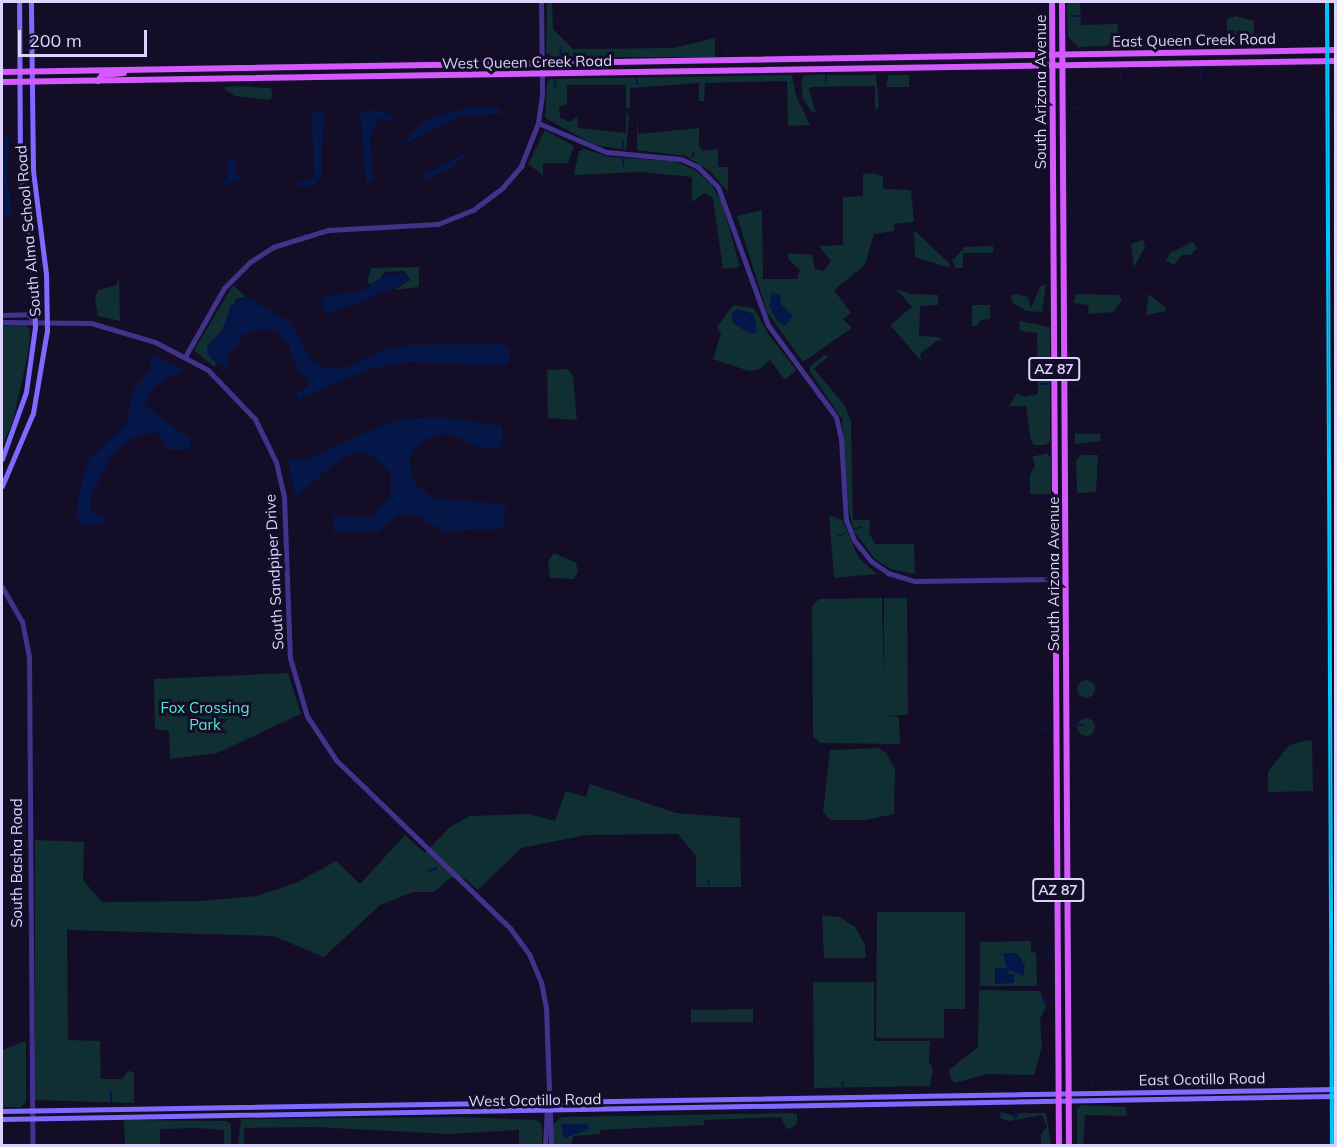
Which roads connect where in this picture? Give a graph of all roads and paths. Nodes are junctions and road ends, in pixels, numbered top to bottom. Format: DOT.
graph roads {
  1 [pos="19,2"];
  2 [pos="32,2"];
  3 [pos="541,2"];
  4 [pos="1052,2"];
  5 [pos="1062,2"];
  6 [pos="1335,50"];
  7 [pos="1053,54"];
  8 [pos="1063,54"];
  9 [pos="1335,61"];
  10 [pos="542,64"];
  11 [pos="1053,66"];
  12 [pos="1063,66"];
  13 [pos="142,70"];
  14 [pos="32,71"];
  15 [pos="2,72"];
  16 [pos="19,72"];
  17 [pos="542,74"];
  18 [pos="98,81"];
  19 [pos="2,82"];
  20 [pos="19,82"];
  21 [pos="32,82"];
  22 [pos="538,123"];
  23 [pos="1053,189"];
  24 [pos="1063,189"];
  25 [pos="2,315"];
  26 [pos="35,320"];
  27 [pos="48,320"];
  28 [pos="2,322"];
  29 [pos="186,355"];
  30 [pos="2,459"];
  31 [pos="2,486"];
  32 [pos="1056,579"];
  33 [pos="1066,579"];
  34 [pos="2,587"];
  35 [pos="1335,1089"];
  36 [pos="1175,1091"];
  37 [pos="1069,1093"];
  38 [pos="1335,1096"];
  39 [pos="1059,1097"];
  40 [pos="1175,1099"];
  41 [pos="1069,1101"];
  42 [pos="548,1102"];
  43 [pos="31,1110"];
  44 [pos="2,1111"];
  45 [pos="548,1112"];
  46 [pos="31,1118"];
  47 [pos="2,1119"];
  48 [pos="32,1146"];
  49 [pos="545,1146"];
  50 [pos="551,1146"];
  51 [pos="1059,1146"];
  52 [pos="1069,1146"];
  1 -- 16 [label="main road, South Alma School Road"];
  2 -- 14 [label="main road, South Alma School Road"];
  3 -- 10 [label="street"];
  4 -- 7 [label="main road, South Arizona Avenue / AZ 87"];
  5 -- 8 [label="main road, South Arizona Avenue / AZ 87"];
  6 -- 8 [label="main road, East Queen Creek Road"];
  7 -- 8 [label="main road, East Queen Creek Road"];
  7 -- 10 [label="main road, West Queen Creek Road"];
  7 -- 11 [label="main road, South Arizona Avenue / AZ 87"];
  8 -- 12 [label="main road, South Arizona Avenue / AZ 87"];
  9 -- 12 [label="main road, East Queen Creek Road"];
  10 -- 13 [label="main road, West Queen Creek Road"];
  10 -- 17 [label="street"];
  11 -- 12 [label="main road, East Queen Creek Road"];
  11 -- 17 [label="main road, West Queen Creek Road"];
  11 -- 23 [label="main road, South Arizona Avenue / AZ 87"];
  12 -- 24 [label="main road, South Arizona Avenue / AZ 87"];
  13 -- 14 [label="main road, West Queen Creek Road"];
  13 -- 18 [label="main road"];
  14 -- 16 [label="main road, West Queen Creek Road"];
  14 -- 21 [label="main road, South Alma School Road"];
  15 -- 16 [label="main road, West Queen Creek Road"];
  16 -- 20 [label="main road, South Alma School Road"];
  17 -- 18 [label="main road, West Queen Creek Road"];
  17 -- 22 [label="street"];
  18 -- 21 [label="main road, West Queen Creek Road"];
  19 -- 20 [label="main road, West Queen Creek Road"];
  20 -- 21 [label="main road, West Queen Creek Road"];
  20 -- 26 [label="main road, South Alma School Road"];
  21 -- 27 [label="main road, South Alma School Road"];
  22 -- 29 [label="street"];
  22 -- 32 [label="street"];
  23 -- 24 [label="main road"];
  23 -- 32 [label="main road, South Arizona Avenue / AZ 87"];
  24 -- 33 [label="main road, South Arizona Avenue / AZ 87"];
  25 -- 26 [label="street, South Sandpiper Drive"];
  26 -- 27 [label="street, South Sandpiper Drive"];
  26 -- 28 [label="street, South Sandpiper Drive"];
  26 -- 30 [label="main road, South Alma School Road"];
  27 -- 29 [label="street, South Sandpiper Drive"];
  27 -- 31 [label="main road, South Alma School Road"];
  29 -- 42 [label="street, South Sandpiper Drive"];
  32 -- 33 [label="street"];
  32 -- 39 [label="main road, South Arizona Avenue / AZ 87"];
  33 -- 37 [label="main road, South Arizona Avenue / AZ 87"];
  34 -- 43 [label="street, South Basha Road"];
  35 -- 36 [label="main road, East Ocotillo Road"];
  36 -- 37 [label="main road, East Ocotillo Road"];
  36 -- 40 [label="main road"];
  37 -- 39 [label="main road, West Ocotillo Road"];
  37 -- 41 [label="main road, South Arizona Avenue / AZ 87"];
  38 -- 40 [label="main road, East Ocotillo Road"];
  39 -- 41 [label="main road, West Ocotillo Road"];
  39 -- 42 [label="main road, West Ocotillo Road"];
  39 -- 45 [label="main road, West Ocotillo Road"];
  39 -- 51 [label="main road, South Arizona Avenue / AZ 87"];
  40 -- 41 [label="main road, East Ocotillo Road"];
  41 -- 52 [label="main road, South Arizona Avenue / AZ 87"];
  42 -- 43 [label="main road, West Ocotillo Road"];
  42 -- 45 [label="street, South Sandpiper Drive"];
  43 -- 44 [label="main road, West Ocotillo Road"];
  43 -- 46 [label="street, South Basha Road"];
  45 -- 46 [label="main road, West Ocotillo Road"];
  45 -- 49 [label="street"];
  45 -- 50 [label="street"];
  46 -- 47 [label="main road, West Ocotillo Road"];
  46 -- 48 [label="street, South Basha Road"];
}
